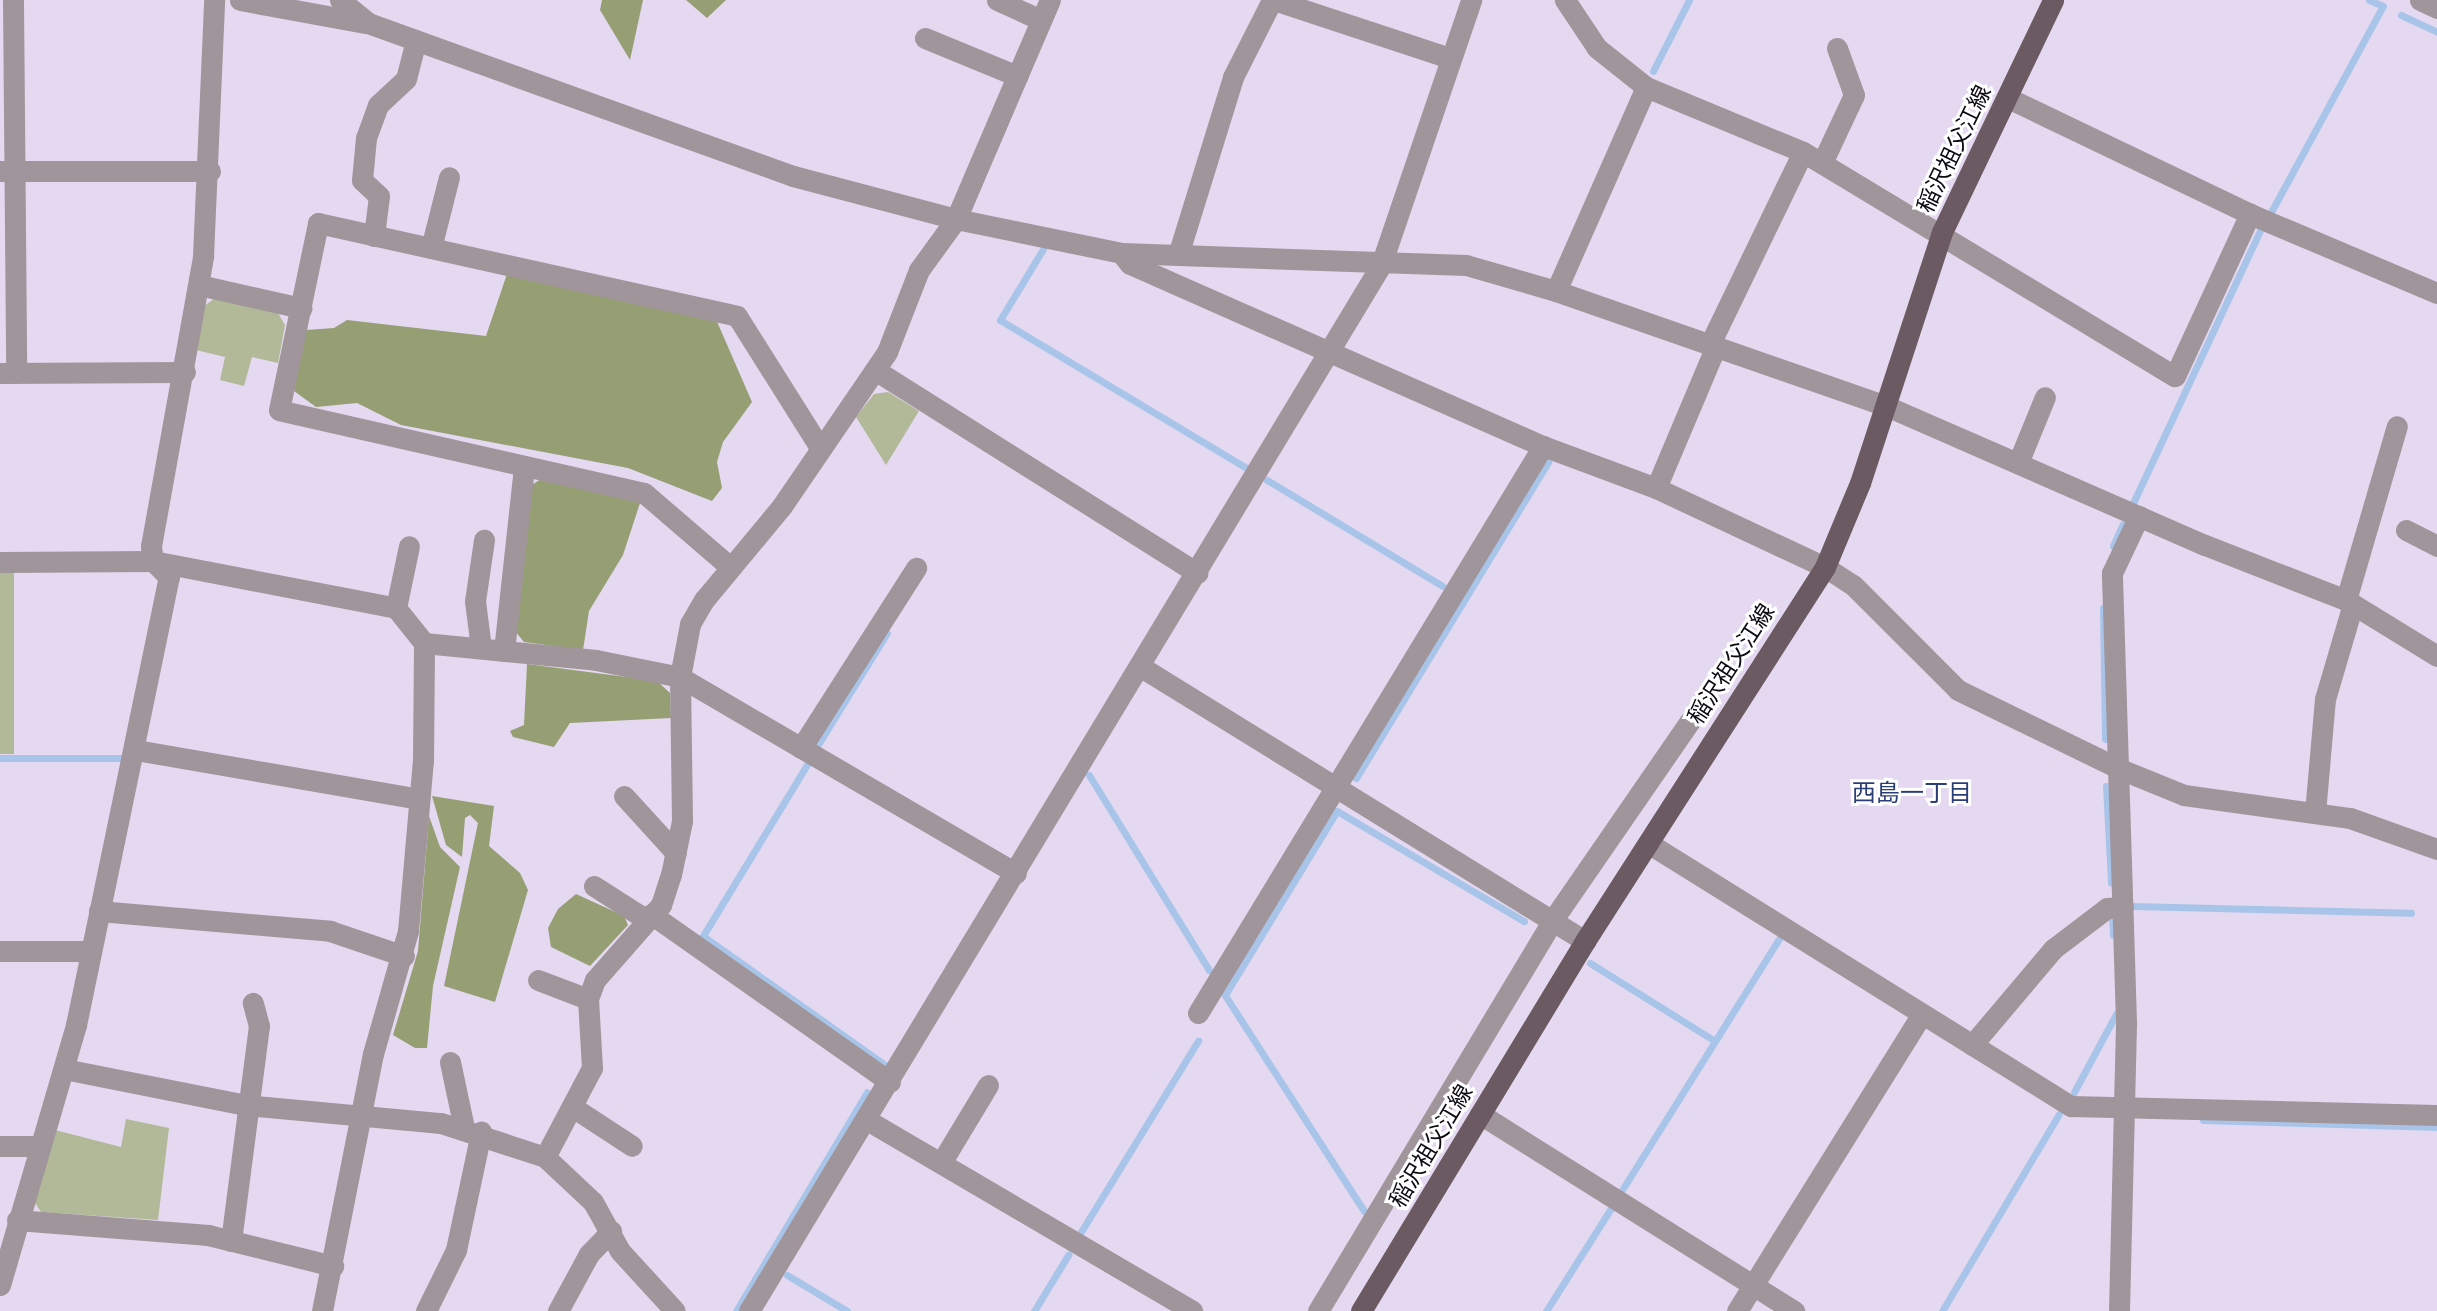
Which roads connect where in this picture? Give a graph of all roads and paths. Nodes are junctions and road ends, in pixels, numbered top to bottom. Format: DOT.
graph roads {
  1 [pos="13,0"];
  2 [pos="214,0"];
  3 [pos="240,0"];
  4 [pos="340,0"];
  5 [pos="997,0"];
  6 [pos="1273,0"];
  7 [pos="1471,0"];
  8 [pos="1565,0"];
  9 [pos="2053,0"];
  10 [pos="2420,0"];
  11 [pos="1306,5"];
  12 [pos="2437,8"];
  13 [pos="1045,10"];
  14 [pos="368,23"];
  15 [pos="925,38"];
  16 [pos="416,40"];
  17 [pos="1837,48"];
  18 [pos="1446,57"];
  19 [pos="1017,76"];
  20 [pos="1646,87"];
  21 [pos="2008,98"];
  22 [pos="1803,152"];
  23 [pos="1822,163"];
  24 [pos="7,171"];
  25 [pos="210,171"];
  26 [pos="449,177"];
  27 [pos="2250,214"];
  28 [pos="956,219"];
  29 [pos="1942,232"];
  30 [pos="374,236"];
  31 [pos="431,248"];
  32 [pos="1121,253"];
  33 [pos="1178,255"];
  34 [pos="1381,265"];
  35 [pos="199,285"];
  36 [pos="1556,291"];
  37 [pos="2437,293"];
  38 [pos="301,308"];
  39 [pos="1713,345"];
  40 [pos="1329,353"];
  41 [pos="875,370"];
  42 [pos="185,372"];
  43 [pos="8,373"];
  44 [pos="2045,397"];
  45 [pos="1884,405"];
  46 [pos="2397,426"];
  47 [pos="1543,446"];
  48 [pos="820,448"];
  49 [pos="2018,463"];
  50 [pos="524,466"];
  51 [pos="1657,488"];
  52 [pos="2138,516"];
  53 [pos="2406,530"];
  54 [pos="484,540"];
  55 [pos="2437,546"];
  56 [pos="409,547"];
  57 [pos="153,561"];
  58 [pos="0,562"];
  59 [pos="729,566"];
  60 [pos="1825,567"];
  61 [pos="916,568"];
  62 [pos="1197,573"];
  63 [pos="2349,602"];
  64 [pos="396,608"];
  65 [pos="424,643"];
  66 [pos="481,648"];
  67 [pos="504,651"];
  68 [pos="2437,656"];
  69 [pos="1141,667"];
  70 [pos="680,677"];
  71 [pos="1690,721"];
  72 [pos="801,748"];
  73 [pos="136,750"];
  74 [pos="2120,769"];
  75 [pos="1336,787"];
  76 [pos="624,796"];
  77 [pos="419,799"];
  78 [pos="2315,813"];
  79 [pos="1648,843"];
  80 [pos="2437,849"];
  81 [pos="676,853"];
  82 [pos="1016,873"];
  83 [pos="594,886"];
  84 [pos="2123,907"];
  85 [pos="99,911"];
  86 [pos="649,917"];
  87 [pos="1552,921"];
  88 [pos="1585,941"];
  89 [pos="0,951"];
  90 [pos="91,951"];
  91 [pos="404,956"];
  92 [pos="538,979"];
  93 [pos="588,999"];
  94 [pos="253,1003"];
  95 [pos="1198,1013"];
  96 [pos="1922,1014"];
  97 [pos="1972,1045"];
  98 [pos="450,1062"];
  99 [pos="64,1069"];
  100 [pos="890,1082"];
  101 [pos="988,1085"];
  102 [pos="246,1105"];
  103 [pos="2124,1107"];
  104 [pos="574,1108"];
  105 [pos="1480,1114"];
  106 [pos="2437,1115"];
  107 [pos="363,1119"];
  108 [pos="867,1119"];
  109 [pos="472,1130"];
  110 [pos="0,1146"];
  111 [pos="39,1146"];
  112 [pos="632,1146"];
  113 [pos="545,1157"];
  114 [pos="941,1163"];
  115 [pos="16,1220"];
  116 [pos="611,1231"];
  117 [pos="231,1241"];
  118 [pos="333,1266"];
  119 [pos="0,1285"];
  120 [pos="1754,1286"];
  121 [pos="321,1311"];
  122 [pos="426,1311"];
  123 [pos="558,1311"];
  124 [pos="674,1311"];
  125 [pos="749,1311"];
  126 [pos="1192,1311"];
  127 [pos="1318,1311"];
  128 [pos="1361,1311"];
  129 [pos="1737,1311"];
  130 [pos="1794,1311"];
  131 [pos="2119,1311"];
  1 -- 24 [label="street"];
  2 -- 25 [label="street"];
  3 -- 14 [label="street"];
  4 -- 14 [label="street"];
  5 -- 13 [label="street"];
  6 -- 11 [label="street"];
  6 -- 33 [label="street"];
  7 -- 18 [label="street"];
  8 -- 20 [label="street"];
  9 -- 21 [label="main road, 稲沢祖父江線"];
  10 -- 12 [label="street"];
  11 -- 18 [label="street"];
  13 -- 19 [label="street"];
  14 -- 16 [label="street"];
  15 -- 19 [label="street"];
  16 -- 28 [label="street"];
  16 -- 30 [label="street"];
  17 -- 23 [label="street"];
  18 -- 34 [label="street"];
  19 -- 28 [label="street"];
  20 -- 22 [label="street"];
  20 -- 36 [label="street"];
  21 -- 27 [label="street"];
  21 -- 29 [label="main road, 稲沢祖父江線"];
  22 -- 23 [label="street"];
  22 -- 39 [label="street"];
  23 -- 29 [label="street"];
  24 -- 25 [label="street"];
  24 -- 43 [label="street"];
  25 -- 35 [label="street"];
  26 -- 31 [label="street"];
  27 -- 29 [label="street"];
  27 -- 37 [label="street"];
  28 -- 32 [label="street"];
  28 -- 41 [label="street"];
  29 -- 45 [label="main road, 稲沢祖父江線"];
  30 -- 31 [label="street"];
  30 -- 38 [label="street"];
  31 -- 48 [label="street"];
  32 -- 33 [label="street"];
  32 -- 40 [label="street"];
  33 -- 34 [label="street"];
  34 -- 36 [label="street"];
  34 -- 40 [label="street"];
  35 -- 38 [label="street"];
  35 -- 42 [label="street"];
  36 -- 39 [label="street"];
  38 -- 50 [label="street"];
  39 -- 45 [label="street"];
  39 -- 51 [label="street"];
  40 -- 47 [label="street"];
  40 -- 62 [label="street"];
  41 -- 48 [label="street"];
  41 -- 62 [label="street"];
  42 -- 43 [label="street"];
  42 -- 57 [label="street"];
  44 -- 49 [label="street"];
  45 -- 49 [label="street"];
  45 -- 60 [label="main road, 稲沢祖父江線"];
  46 -- 63 [label="street"];
  47 -- 51 [label="street"];
  47 -- 75 [label="street"];
  48 -- 59 [label="street"];
  49 -- 52 [label="street"];
  50 -- 59 [label="street"];
  50 -- 67 [label="street"];
  51 -- 60 [label="street"];
  52 -- 63 [label="street"];
  52 -- 74 [label="street"];
  53 -- 55 [label="street"];
  54 -- 66 [label="street"];
  56 -- 64 [label="street"];
  57 -- 58 [label="street"];
  57 -- 64 [label="street"];
  57 -- 73 [label="street"];
  59 -- 70 [label="street"];
  60 -- 74 [label="street"];
  60 -- 79 [label="main road, 稲沢祖父江線"];
  61 -- 72 [label="street"];
  62 -- 69 [label="street"];
  63 -- 68 [label="street"];
  63 -- 78 [label="street"];
  64 -- 65 [label="street"];
  65 -- 66 [label="street"];
  65 -- 77 [label="street"];
  66 -- 67 [label="street"];
  67 -- 70 [label="street"];
  69 -- 75 [label="street"];
  69 -- 82 [label="street"];
  70 -- 72 [label="street"];
  70 -- 81 [label="street"];
  71 -- 87 [label="street"];
  72 -- 82 [label="street"];
  73 -- 77 [label="street"];
  73 -- 85 [label="street"];
  74 -- 78 [label="street"];
  74 -- 84 [label="street"];
  75 -- 87 [label="street"];
  75 -- 95 [label="street"];
  76 -- 81 [label="street"];
  77 -- 91 [label="street"];
  78 -- 80 [label="street"];
  79 -- 88 [label="main road, 稲沢祖父江線"];
  79 -- 96 [label="street"];
  81 -- 86 [label="street"];
  82 -- 100 [label="street"];
  83 -- 86 [label="street"];
  84 -- 97 [label="street"];
  84 -- 103 [label="street"];
  85 -- 90 [label="street"];
  85 -- 91 [label="street"];
  86 -- 93 [label="street"];
  86 -- 100 [label="street"];
  87 -- 88 [label="street"];
  87 -- 127 [label="street"];
  88 -- 105 [label="main road, 稲沢祖父江線"];
  89 -- 90 [label="street"];
  90 -- 99 [label="street"];
  91 -- 107 [label="street"];
  92 -- 93 [label="street"];
  93 -- 104 [label="street"];
  94 -- 102 [label="street"];
  96 -- 97 [label="street"];
  96 -- 120 [label="street"];
  97 -- 103 [label="street"];
  98 -- 109 [label="street"];
  99 -- 102 [label="street"];
  99 -- 111 [label="street"];
  100 -- 108 [label="street"];
  101 -- 114 [label="street"];
  102 -- 107 [label="street"];
  102 -- 117 [label="street"];
  103 -- 106 [label="street"];
  103 -- 131 [label="street"];
  104 -- 112 [label="street"];
  104 -- 113 [label="street"];
  105 -- 120 [label="street"];
  105 -- 128 [label="main road, 稲沢祖父江線"];
  107 -- 109 [label="street"];
  107 -- 118 [label="street"];
  108 -- 114 [label="street"];
  108 -- 125 [label="street"];
  109 -- 113 [label="street"];
  109 -- 122 [label="street"];
  110 -- 111 [label="street"];
  111 -- 115 [label="street"];
  113 -- 116 [label="street"];
  114 -- 126 [label="street"];
  115 -- 117 [label="street"];
  115 -- 119 [label="street"];
  116 -- 123 [label="street"];
  116 -- 124 [label="street"];
  117 -- 118 [label="street"];
  118 -- 121 [label="street"];
  120 -- 129 [label="street"];
  120 -- 130 [label="street"];
}
